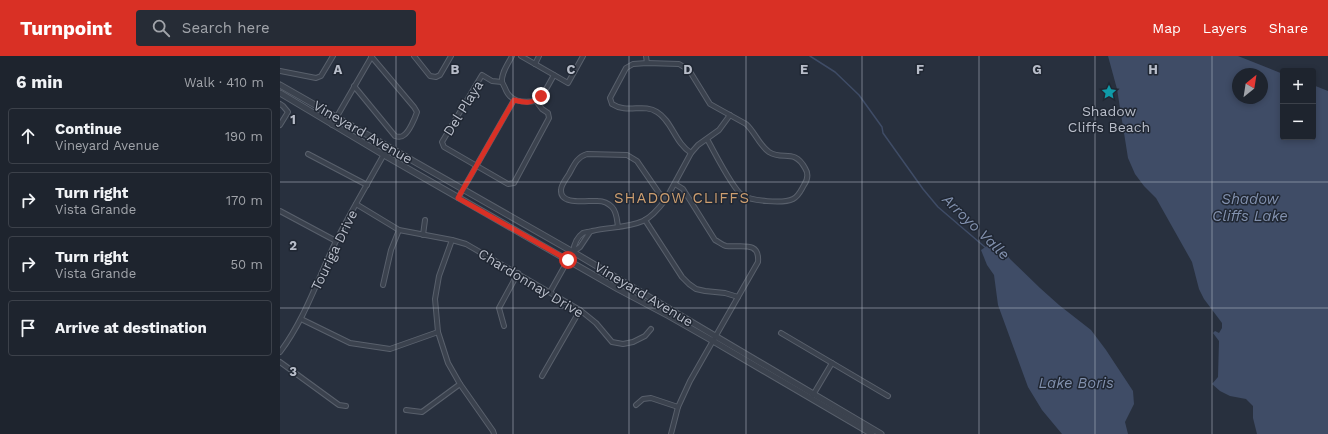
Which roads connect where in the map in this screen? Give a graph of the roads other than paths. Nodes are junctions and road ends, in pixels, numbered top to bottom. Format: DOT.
graph roads {
  1 [pos="333,56"];
  2 [pos="372,56"];
  3 [pos="414,56"];
  4 [pos="451,56"];
  5 [pos="512,56"];
  6 [pos="521,56"];
  7 [pos="539,56"];
  8 [pos="583,56"];
  9 [pos="646,56"];
  10 [pos="646,63"];
  11 [pos="535,64"];
  12 [pos="280,71"];
  13 [pos="554,75"];
  14 [pos="502,82"];
  15 [pos="280,85"];
  16 [pos="354,86"];
  17 [pos="280,93"];
  18 [pos="514,100"];
  19 [pos="536,101"];
  20 [pos="280,104"];
  21 [pos="730,115"];
  22 [pos="336,117"];
  23 [pos="280,125"];
  24 [pos="332,125"];
  25 [pos="707,138"];
  26 [pos="388,147"];
  27 [pos="691,153"];
  28 [pos="308,154"];
  29 [pos="384,155"];
  30 [pos="476,166"];
  31 [pos="674,184"];
  32 [pos="367,185"];
  33 [pos="463,189"];
  34 [pos="458,198"];
  35 [pos="666,199"];
  36 [pos="356,204"];
  37 [pos="280,211"];
  38 [pos="425,220"];
  39 [pos="645,220"];
  40 [pos="618,227"];
  41 [pos="399,230"];
  42 [pos="590,232"];
  43 [pos="423,235"];
  44 [pos="452,240"];
  45 [pos="336,241"];
  46 [pos="573,252"];
  47 [pos="568,260"];
  48 [pos="518,273"];
  49 [pos="383,285"];
  50 [pos="550,292"];
  51 [pos="738,297"];
  52 [pos="580,310"];
  53 [pos="301,319"];
  54 [pos="504,326"];
  55 [pos="651,329"];
  56 [pos="438,332"];
  57 [pos="781,333"];
  58 [pos="715,339"];
  59 [pos="280,352"];
  60 [pos="280,362"];
  61 [pos="832,363"];
  62 [pos="542,376"];
  63 [pos="460,384"];
  64 [pos="812,396"];
  65 [pos="888,396"];
  66 [pos="636,405"];
  67 [pos="346,406"];
  68 [pos="678,407"];
  69 [pos="406,410"];
  70 [pos="494,434"];
  71 [pos="671,434"];
  72 [pos="872,434"];
  73 [pos="881,434"];
  1 -- 12 [label="street"];
  2 -- 16 [label="street"];
  2 -- 16 [label="street"];
  3 -- 4 [label="street"];
  5 -- 14 [label="street"];
  6 -- 11 [label="street"];
  7 -- 11 [label="street"];
  8 -- 13 [label="street"];
  9 -- 10 [label="street"];
  10 -- 21 [label="street"];
  10 -- 27 [label="street"];
  11 -- 13 [label="street"];
  13 -- 19 [label="street"];
  14 -- 18 [label="street"];
  14 -- 30 [label="street, Del Playa"];
  15 -- 22 [label="street, Vineyard Avenue"];
  16 -- 22 [label="street"];
  17 -- 24 [label="street, Vineyard Avenue"];
  18 -- 19 [label="street"];
  18 -- 30 [label="street"];
  19 -- 30 [label="street"];
  20 -- 23 [label="street"];
  21 -- 25 [label="street"];
  21 -- 25 [label="street"];
  22 -- 24 [label="street"];
  22 -- 26 [label="street, Vineyard Avenue"];
  24 -- 29 [label="street, Vineyard Avenue"];
  25 -- 27 [label="street"];
  26 -- 29 [label="street, Touriga Drive"];
  26 -- 33 [label="street, Vineyard Avenue"];
  27 -- 31 [label="street"];
  28 -- 32 [label="street"];
  29 -- 32 [label="street, Touriga Drive"];
  29 -- 34 [label="street, Vineyard Avenue"];
  30 -- 33 [label="street"];
  31 -- 35 [label="street"];
  31 -- 51 [label="street"];
  32 -- 36 [label="street, Touriga Drive"];
  33 -- 34 [label="street"];
  33 -- 46 [label="street, Vineyard Avenue"];
  34 -- 47 [label="street, Vineyard Avenue"];
  35 -- 39 [label="street"];
  35 -- 40 [label="street"];
  36 -- 41 [label="street, Chardonnay Drive"];
  36 -- 45 [label="street, Touriga Drive"];
  37 -- 45 [label="street"];
  38 -- 43 [label="street"];
  39 -- 40 [label="street"];
  39 -- 51 [label="street"];
  40 -- 42 [label="street"];
  41 -- 43 [label="street, Chardonnay Drive"];
  41 -- 49 [label="street"];
  42 -- 46 [label="street"];
  42 -- 46 [label="street"];
  43 -- 44 [label="street, Chardonnay Drive"];
  44 -- 48 [label="street, Chardonnay Drive"];
  44 -- 56 [label="street"];
  45 -- 53 [label="street, Touriga Drive"];
  46 -- 47 [label="street"];
  46 -- 58 [label="street, Vineyard Avenue"];
  47 -- 50 [label="street"];
  47 -- 58 [label="street, Vineyard Avenue"];
  48 -- 50 [label="street, Chardonnay Drive"];
  48 -- 54 [label="street"];
  50 -- 52 [label="street, Chardonnay Drive"];
  51 -- 58 [label="street"];
  52 -- 55 [label="street, Chardonnay Drive"];
  52 -- 62 [label="street"];
  53 -- 56 [label="street"];
  53 -- 59 [label="street, Touriga Drive"];
  56 -- 63 [label="street"];
  57 -- 61 [label="street"];
  58 -- 64 [label="street, Vineyard Avenue"];
  58 -- 68 [label="street"];
  60 -- 67 [label="street"];
  61 -- 64 [label="street"];
  61 -- 65 [label="street"];
  63 -- 69 [label="street"];
  63 -- 70 [label="street"];
  64 -- 72 [label="street, Vineyard Avenue"];
  64 -- 73 [label="street, Vineyard Avenue"];
  66 -- 68 [label="street"];
  68 -- 71 [label="street"];
}
